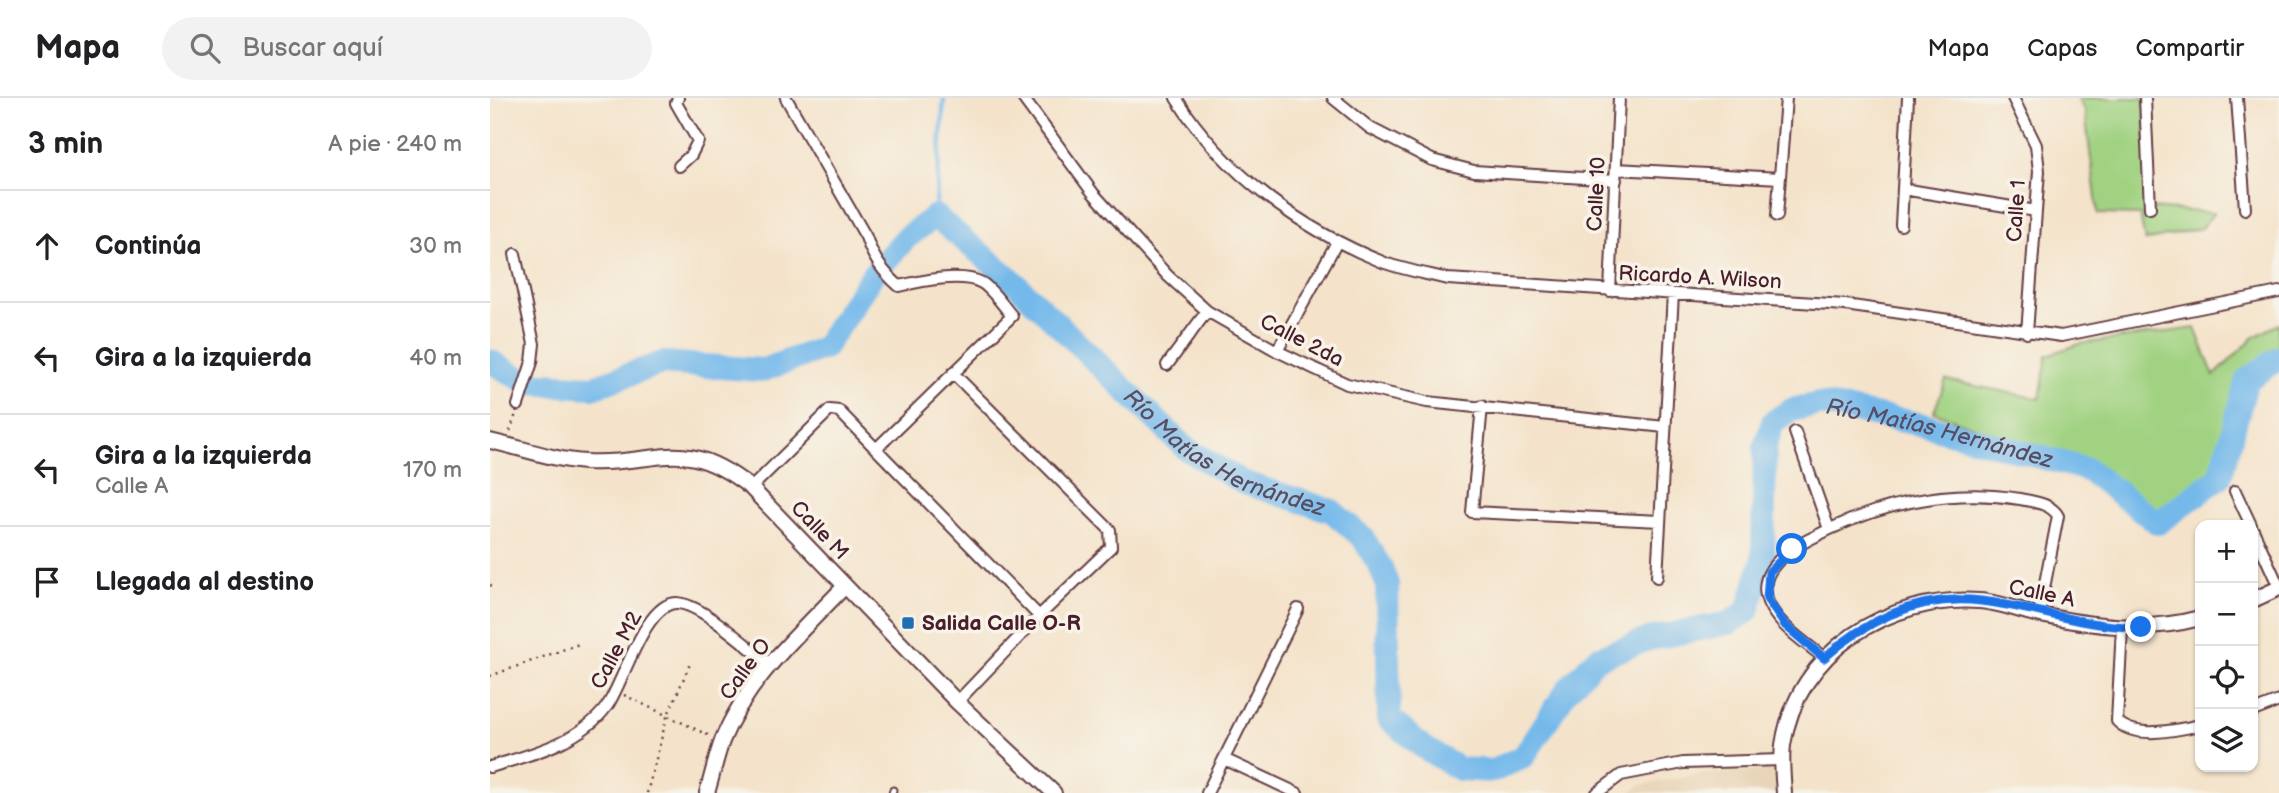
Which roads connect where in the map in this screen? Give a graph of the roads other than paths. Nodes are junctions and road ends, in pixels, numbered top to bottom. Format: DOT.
graph roads {
  1 [pos="678,98"];
  2 [pos="786,98"];
  3 [pos="1023,98"];
  4 [pos="1176,98"];
  5 [pos="1333,98"];
  6 [pos="1619,98"];
  7 [pos="1786,98"];
  8 [pos="1908,98"];
  9 [pos="2013,98"];
  10 [pos="2145,98"];
  11 [pos="2237,98"];
  12 [pos="679,166"];
  13 [pos="1616,174"];
  14 [pos="1780,178"];
  15 [pos="1903,189"];
  16 [pos="2150,208"];
  17 [pos="2245,209"];
  18 [pos="2036,211"];
  19 [pos="1777,216"];
  20 [pos="1901,225"];
  21 [pos="1337,242"];
  22 [pos="515,254"];
  23 [pos="1610,291"];
  24 [pos="2279,292"];
  25 [pos="1673,294"];
  26 [pos="1207,311"];
  27 [pos="2026,332"];
  28 [pos="1278,351"];
  29 [pos="1167,365"];
  30 [pos="953,373"];
  31 [pos="519,405"];
  32 [pos="1482,406"];
  33 [pos="1665,427"];
  34 [pos="1795,432"];
  35 [pos="490,440"];
  36 [pos="877,448"];
  37 [pos="751,488"];
  38 [pos="2235,491"];
  39 [pos="2249,520"];
  40 [pos="1660,521"];
  41 [pos="1829,528"];
  42 [pos="2258,540"];
  43 [pos="1657,577"];
  44 [pos="845,586"];
  45 [pos="2279,587"];
  46 [pos="2258,598"];
  47 [pos="1298,609"];
  48 [pos="2039,614"];
  49 [pos="1039,616"];
  50 [pos="2195,619"];
  51 [pos="2122,628"];
  52 [pos="1824,658"];
  53 [pos="770,664"];
  54 [pos="2279,701"];
  55 [pos="957,702"];
  56 [pos="2258,709"];
  57 [pos="2195,726"];
  58 [pos="1224,759"];
  59 [pos="1781,760"];
  60 [pos="490,767"];
  61 [pos="707,793"];
  62 [pos="1054,793"];
  63 [pos="1208,793"];
  64 [pos="1297,793"];
  65 [pos="1597,793"];
  66 [pos="1784,793"];
  1 -- 12 [label="street"];
  2 -- 30 [label="street"];
  3 -- 26 [label="street, Calle 2da"];
  4 -- 21 [label="street, Ricardo A. Wilson"];
  5 -- 13 [label="street"];
  6 -- 13 [label="street, Calle 10"];
  7 -- 14 [label="street"];
  8 -- 15 [label="street"];
  9 -- 18 [label="street, Calle 1"];
  10 -- 16 [label="street"];
  11 -- 17 [label="street"];
  13 -- 14 [label="street"];
  13 -- 23 [label="street, Calle 10"];
  14 -- 19 [label="street"];
  15 -- 18 [label="street"];
  15 -- 20 [label="street"];
  18 -- 27 [label="street, Calle 1"];
  21 -- 23 [label="street, Ricardo A. Wilson"];
  21 -- 28 [label="street"];
  22 -- 31 [label="street"];
  23 -- 25 [label="street, Ricardo A. Wilson"];
  24 -- 27 [label="street, Ricardo A. Wilson"];
  25 -- 27 [label="street, Ricardo A. Wilson"];
  25 -- 33 [label="street"];
  26 -- 28 [label="street, Calle 2da"];
  26 -- 29 [label="street"];
  28 -- 32 [label="street, Calle 2da"];
  30 -- 36 [label="street"];
  30 -- 49 [label="street"];
  32 -- 33 [label="street, Calle 2da"];
  32 -- 40 [label="street"];
  33 -- 40 [label="street"];
  34 -- 41 [label="street"];
  35 -- 37 [label="street, Calle M"];
  36 -- 37 [label="street"];
  36 -- 49 [label="street"];
  37 -- 44 [label="street, Calle M"];
  38 -- 39 [label="street"];
  40 -- 43 [label="street"];
  41 -- 48 [label="street"];
  41 -- 52 [label="street"];
  42 -- 45 [label="street"];
  44 -- 53 [label="street, Calle O"];
  44 -- 55 [label="street, Calle M"];
  45 -- 46 [label="street"];
  47 -- 58 [label="street"];
  48 -- 51 [label="street, Calle A"];
  48 -- 52 [label="street, Calle A"];
  49 -- 55 [label="street"];
  50 -- 51 [label="street, Calle A"];
  51 -- 57 [label="street"];
  52 -- 59 [label="street, Calle A"];
  53 -- 60 [label="street, Calle M2"];
  53 -- 61 [label="street, Calle O"];
  54 -- 56 [label="street"];
  55 -- 62 [label="street, Calle M"];
  58 -- 63 [label="street"];
  58 -- 64 [label="street"];
  59 -- 65 [label="street"];
  59 -- 66 [label="street, Calle A"];
}
